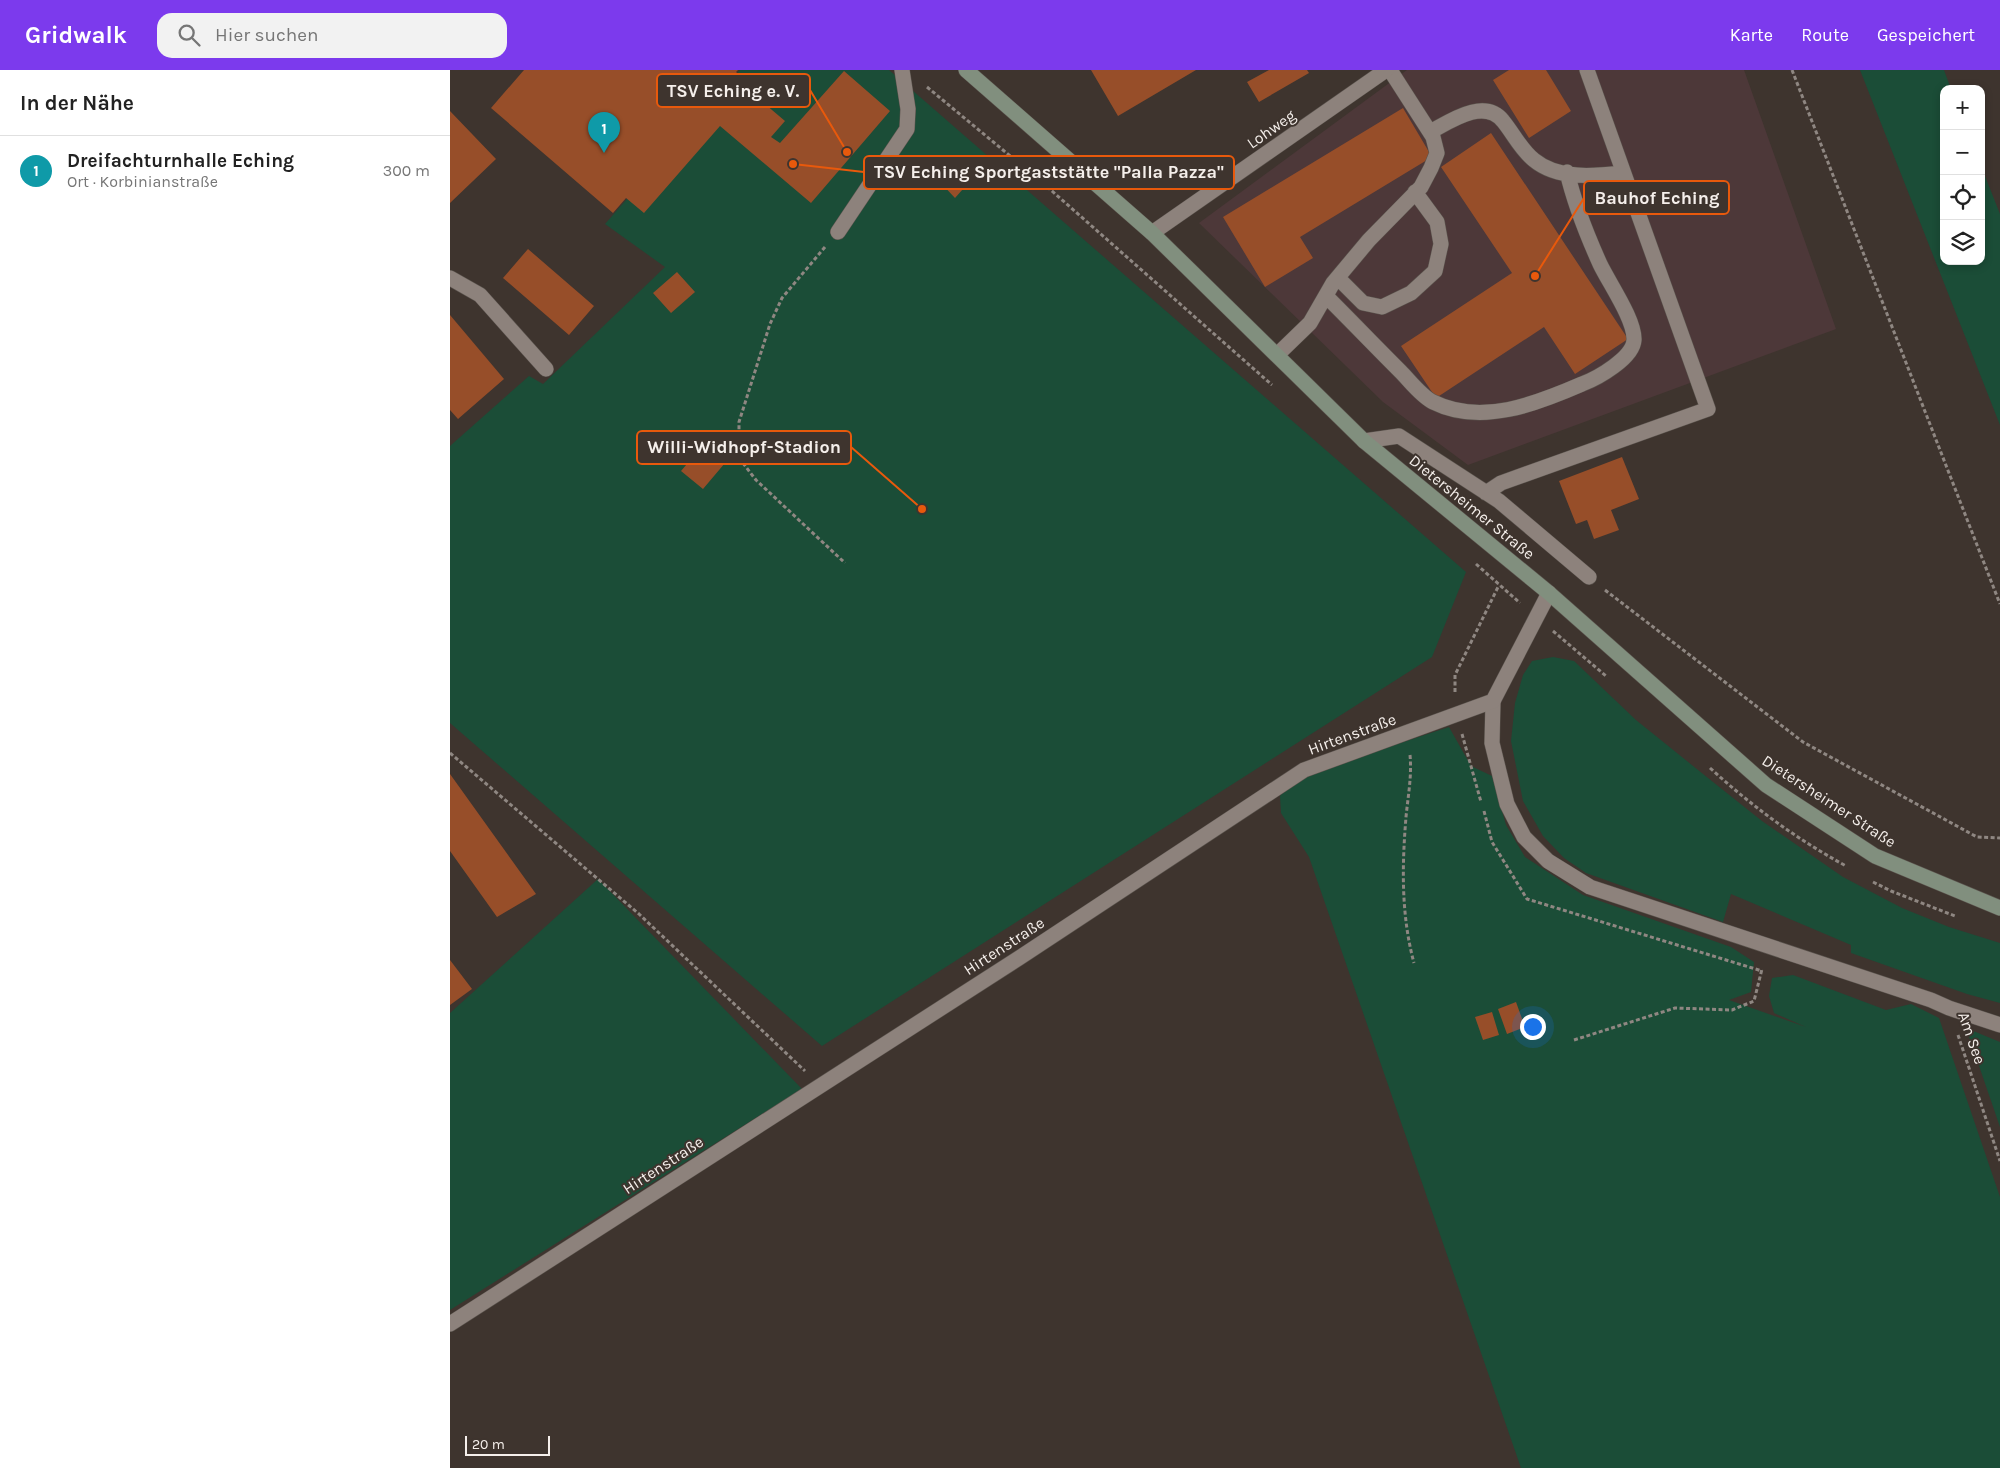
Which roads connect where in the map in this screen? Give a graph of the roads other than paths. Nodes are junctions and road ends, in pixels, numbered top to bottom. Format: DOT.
graph roads {
  1 [pos="902,70"];
  2 [pos="966,70"];
  3 [pos="1386,70"];
  4 [pos="1390,70"];
  5 [pos="1587,70"];
  6 [pos="1430,132"];
  7 [pos="1567,172"];
  8 [pos="1624,173"];
  9 [pos="1415,192"];
  10 [pos="838,232"];
  11 [pos="1152,233"];
  12 [pos="450,278"];
  13 [pos="1338,278"];
  14 [pos="1326,296"];
  15 [pos="1277,355"];
  16 [pos="546,370"];
  17 [pos="1364,442"];
  18 [pos="1486,493"];
  19 [pos="1589,577"];
  20 [pos="1549,593"];
  21 [pos="1493,701"];
  22 [pos="2000,908"];
  23 [pos="2000,1025"];
  24 [pos="450,1324"];
  1 -- 10 [label="street"];
  2 -- 11 [label="street, Dietersheimer Straße"];
  3 -- 11 [label="street, Lohweg"];
  4 -- 6 [label="street"];
  5 -- 8 [label="street"];
  6 -- 7 [label="street"];
  6 -- 9 [label="street"];
  7 -- 8 [label="street"];
  7 -- 14 [label="street"];
  8 -- 18 [label="street"];
  9 -- 13 [label="street"];
  9 -- 13 [label="street"];
  11 -- 15 [label="street, Dietersheimer Straße"];
  12 -- 16 [label="street"];
  13 -- 14 [label="street"];
  14 -- 15 [label="street"];
  15 -- 17 [label="street, Dietersheimer Straße"];
  17 -- 18 [label="street"];
  17 -- 20 [label="street, Dietersheimer Straße"];
  18 -- 19 [label="street"];
  20 -- 21 [label="street"];
  20 -- 22 [label="street, Dietersheimer Straße"];
  21 -- 23 [label="street"];
  21 -- 24 [label="street, Hirtenstraße"];
}
